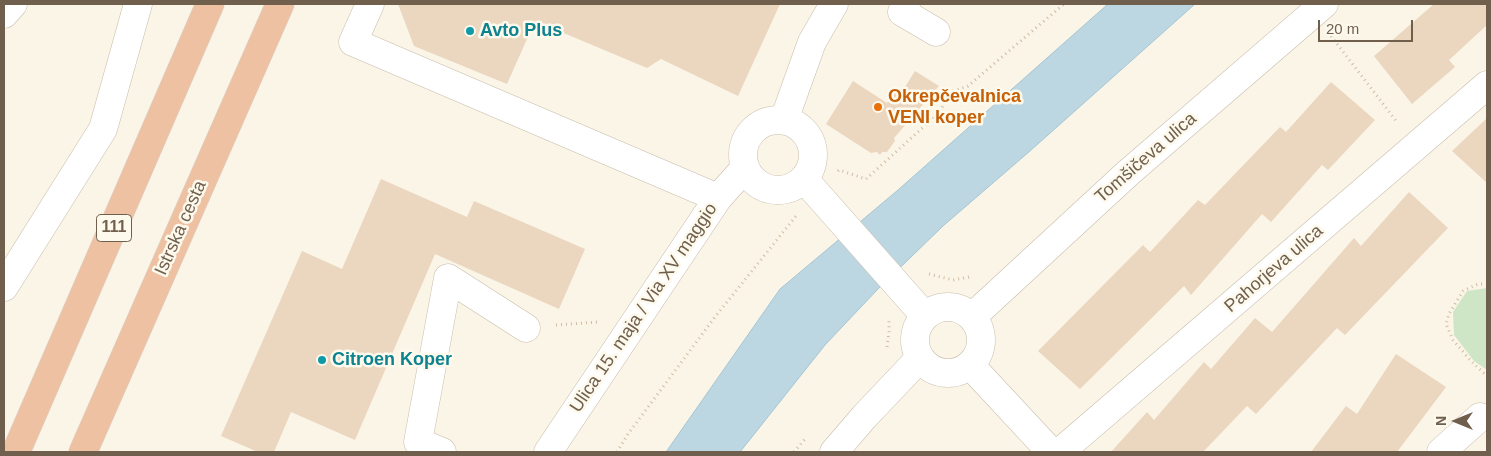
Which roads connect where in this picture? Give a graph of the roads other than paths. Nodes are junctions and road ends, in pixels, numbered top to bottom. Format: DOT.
graph roads {
  1 [pos="13,4"];
  2 [pos="138,4"];
  3 [pos="210,4"];
  4 [pos="280,4"];
  5 [pos="370,4"];
  6 [pos="834,4"];
  7 [pos="906,4"];
  8 [pos="1319,8"];
  9 [pos="4,14"];
  10 [pos="936,32"];
  11 [pos="1487,85"];
  12 [pos="784,120"];
  13 [pos="745,168"];
  14 [pos="816,193"];
  15 [pos="718,198"];
  16 [pos="4,287"];
  17 [pos="925,316"];
  18 [pos="972,317"];
  19 [pos="526,328"];
  20 [pos="920,358"];
  21 [pos="970,365"];
  22 [pos="1480,416"];
  23 [pos="16,452"];
  24 [pos="83,452"];
  25 [pos="442,452"];
  26 [pos="548,452"];
  27 [pos="834,452"];
  28 [pos="1052,452"];
  29 [pos="1060,452"];
  30 [pos="1441,452"];
  1 -- 9 [label="street"];
  2 -- 16 [label="street"];
  3 -- 23 [label="highway, 111"];
  4 -- 24 [label="highway, Istrska cesta"];
  5 -- 15 [label="street"];
  6 -- 12 [label="street"];
  7 -- 10 [label="street"];
  8 -- 18 [label="street, Tomšičeva ulica"];
  11 -- 29 [label="street, Pahorjeva ulica"];
  12 -- 13 [label="street"];
  12 -- 14 [label="street"];
  13 -- 14 [label="street"];
  13 -- 15 [label="street, Ulica 15. maja / Via XV maggio"];
  14 -- 17 [label="street"];
  15 -- 26 [label="street, Ulica 15. maja / Via XV maggio"];
  17 -- 18 [label="street"];
  17 -- 20 [label="street"];
  18 -- 21 [label="street"];
  19 -- 25 [label="street"];
  20 -- 21 [label="street"];
  20 -- 27 [label="street"];
  21 -- 28 [label="street"];
  22 -- 30 [label="street"];
}
